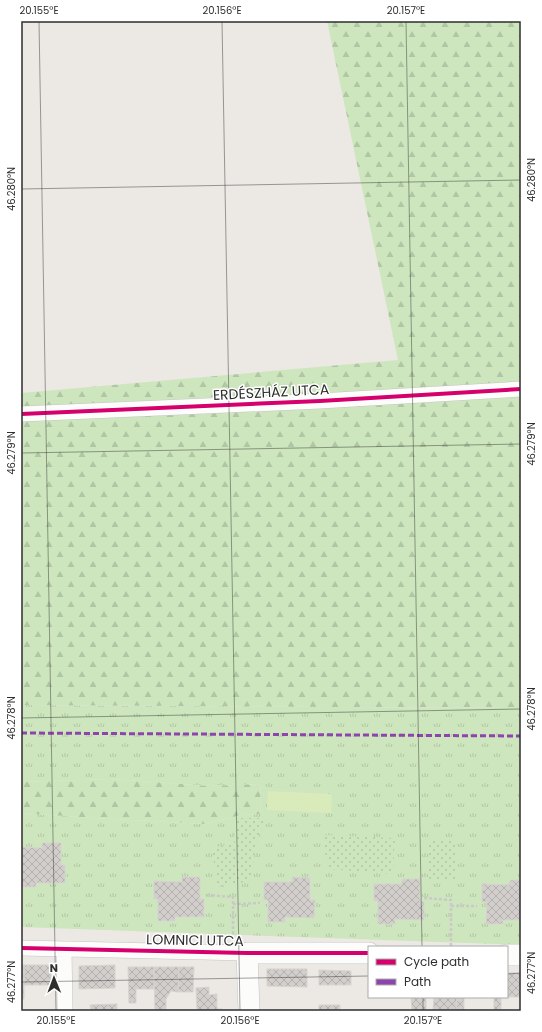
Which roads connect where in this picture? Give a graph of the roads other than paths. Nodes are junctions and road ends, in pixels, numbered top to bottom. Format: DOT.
graph roads {
  1 [pos="521,389"];
  2 [pos="21,414"];
  3 [pos="21,948"];
  4 [pos="64,949"];
  5 [pos="240,952"];
  6 [pos="368,953"];
  7 [pos="508,955"];
  8 [pos="521,955"];
  9 [pos="65,1011"];
  10 [pos="249,1011"];
  1 -- 2 [label="street, ERDÉSZHÁZ UTCA"];
  3 -- 4 [label="street, LOMNICI UTCA"];
  4 -- 5 [label="street, LOMNICI UTCA"];
  4 -- 9 [label="street"];
  5 -- 6 [label="street, LOMNICI UTCA"];
  5 -- 10 [label="street"];
  7 -- 8 [label="street"];
}
